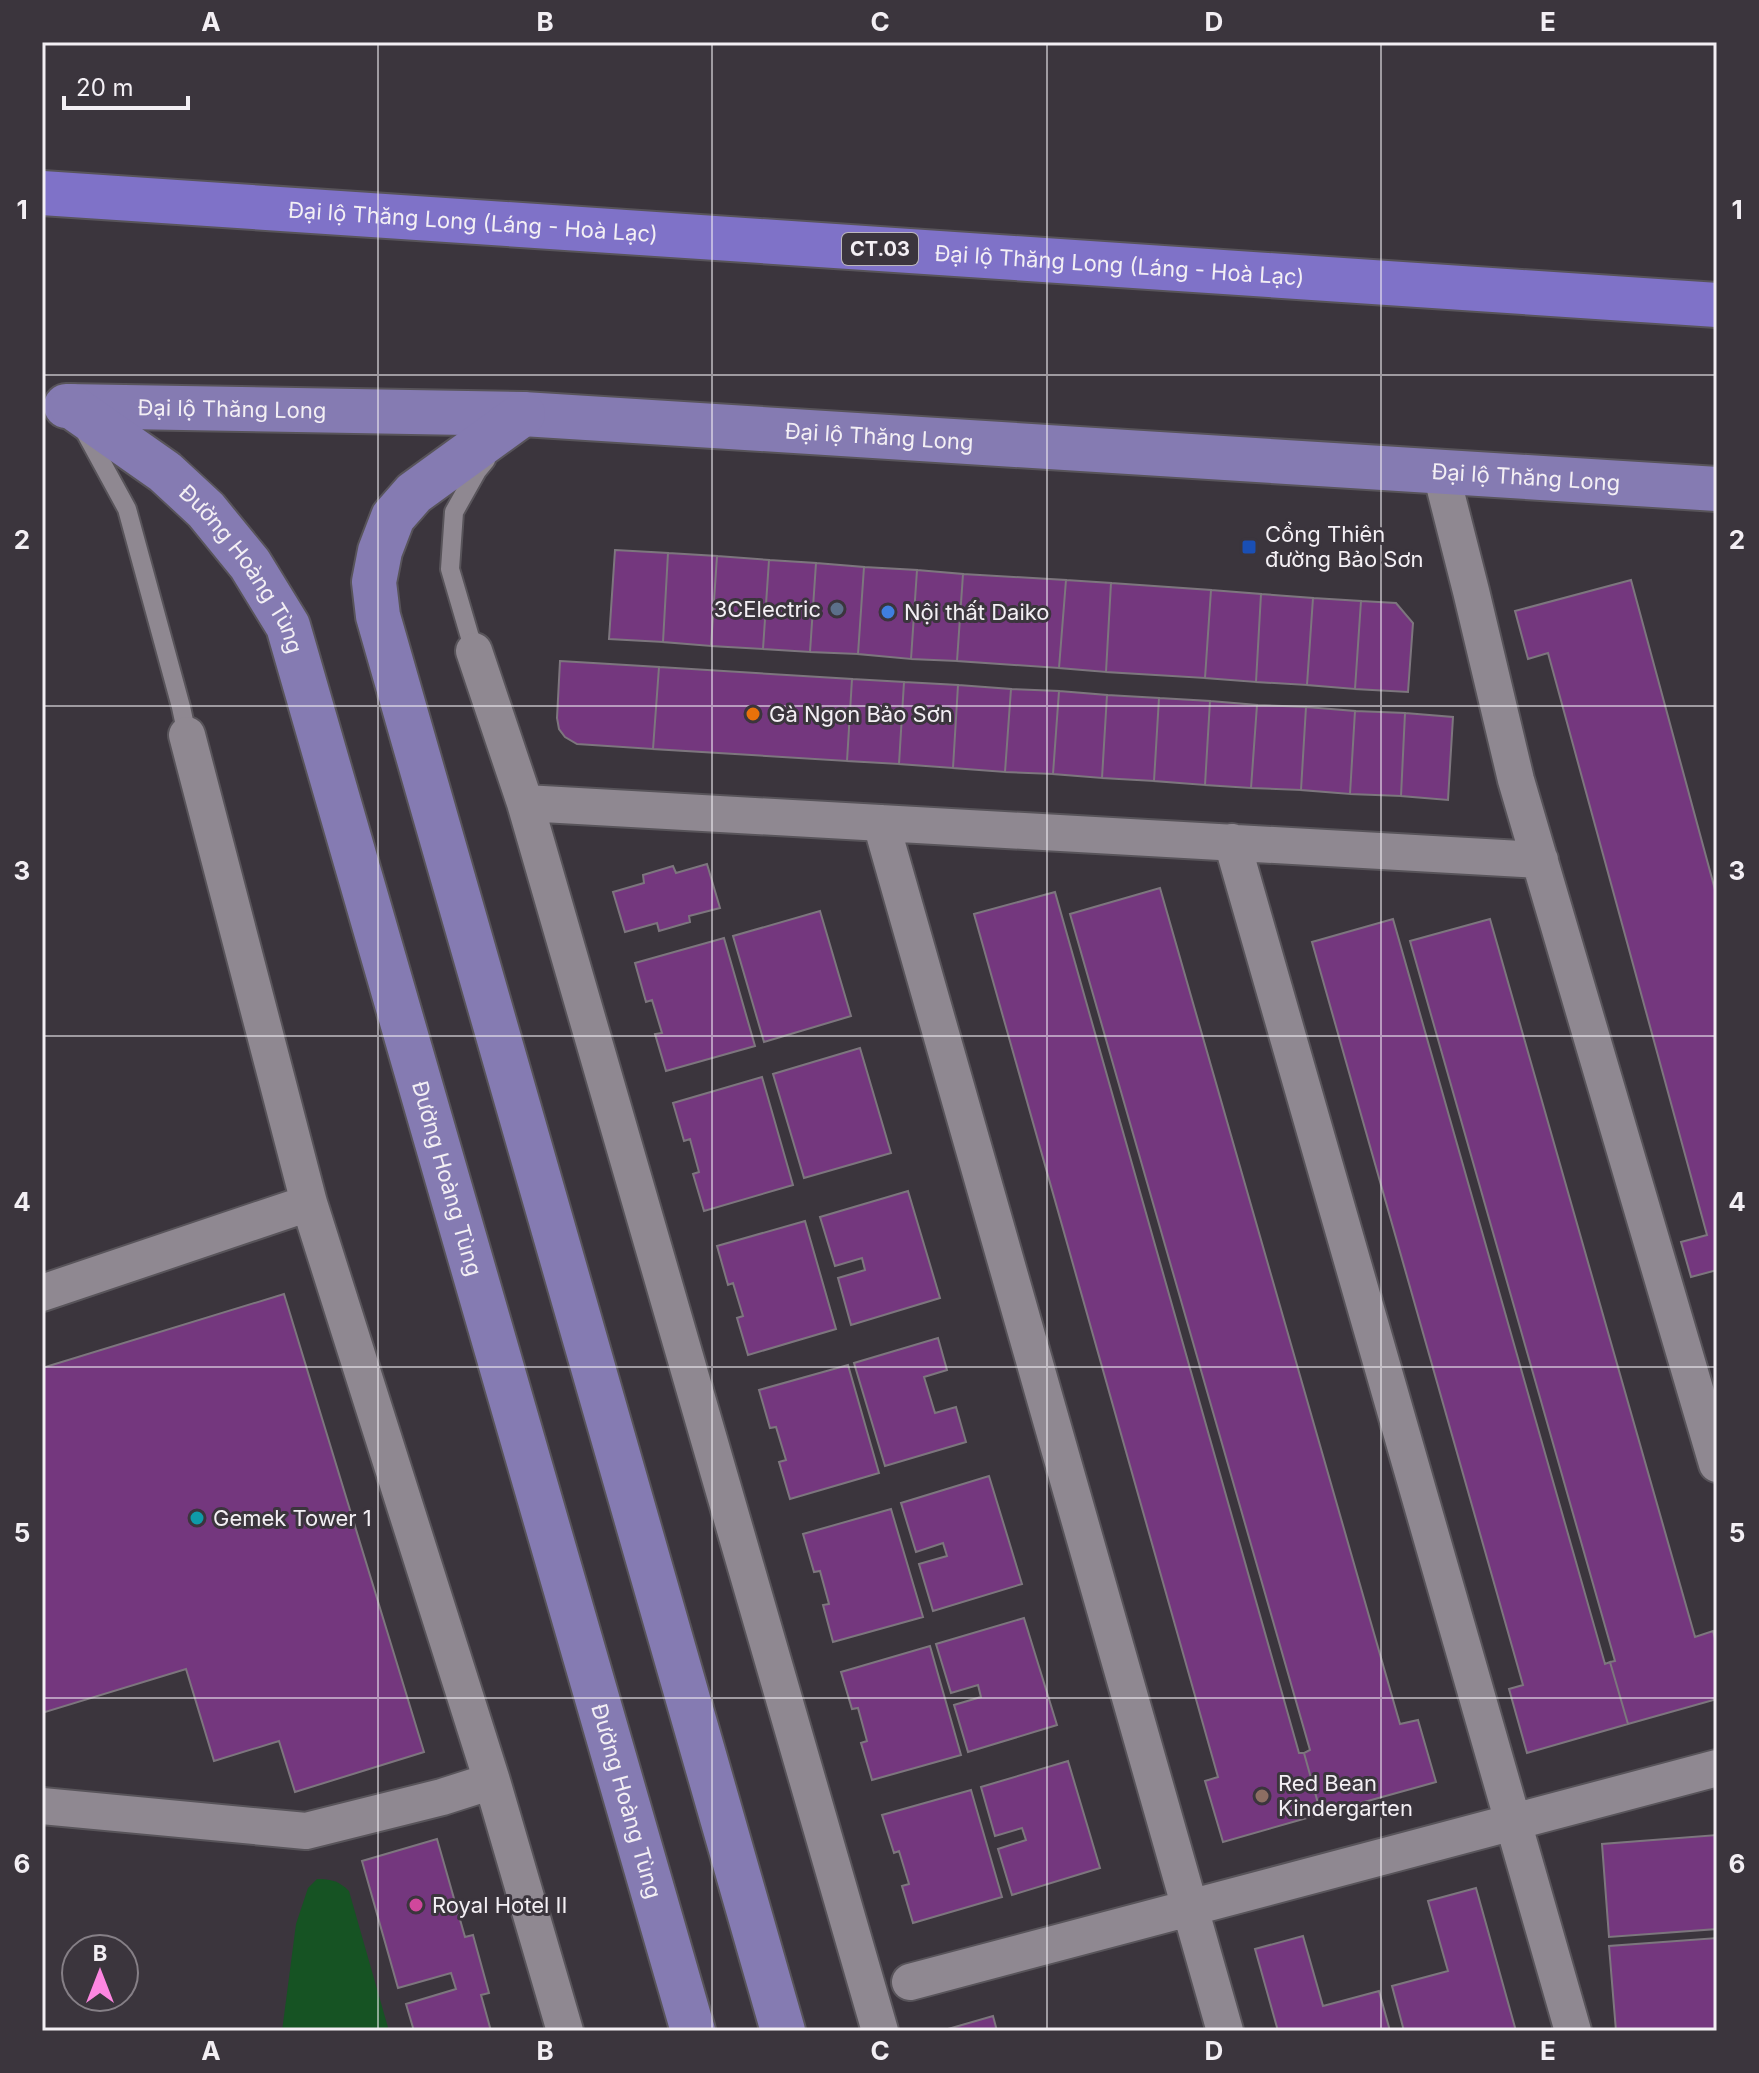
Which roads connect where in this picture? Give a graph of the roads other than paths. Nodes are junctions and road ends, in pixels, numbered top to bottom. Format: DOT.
graph roads {
  1 [pos="42,193"];
  2 [pos="1717,305"];
  3 [pos="56,406"];
  4 [pos="523,414"];
  5 [pos="1441,473"];
  6 [pos="1717,489"];
  7 [pos="470,637"];
  8 [pos="184,721"];
  9 [pos="525,803"];
  10 [pos="881,823"];
  11 [pos="1232,842"];
  12 [pos="1540,860"];
  13 [pos="309,1203"];
  14 [pos="42,1293"];
  15 [pos="1717,1464"];
  16 [pos="1717,1768"];
  17 [pos="492,1781"];
  18 [pos="42,1806"];
  19 [pos="1513,1823"];
  20 [pos="1190,1909"];
  21 [pos="910,1982"];
  22 [pos="565,2031"];
  23 [pos="693,2031"];
  24 [pos="783,2031"];
  25 [pos="880,2031"];
  26 [pos="1225,2031"];
  27 [pos="1573,2031"];
  1 -- 2 [label="highway, Đại lộ Thăng Long (Láng - Hoà Lạc) / CT.03"];
  3 -- 4 [label="main road, Đại lộ Thăng Long"];
  3 -- 8 [label="lane"];
  3 -- 23 [label="main road, Đường Hoàng Tùng"];
  4 -- 5 [label="main road, Đại lộ Thăng Long"];
  4 -- 7 [label="lane"];
  4 -- 24 [label="main road"];
  5 -- 6 [label="main road, Đại lộ Thăng Long"];
  5 -- 12 [label="street"];
  7 -- 9 [label="street"];
  8 -- 13 [label="street"];
  9 -- 10 [label="street"];
  9 -- 25 [label="street"];
  10 -- 11 [label="street"];
  10 -- 20 [label="street"];
  11 -- 12 [label="street"];
  11 -- 19 [label="street"];
  12 -- 15 [label="street"];
  13 -- 14 [label="street"];
  13 -- 17 [label="street"];
  16 -- 19 [label="street"];
  17 -- 18 [label="street"];
  17 -- 22 [label="street"];
  19 -- 20 [label="street"];
  19 -- 27 [label="street"];
  20 -- 21 [label="street"];
  20 -- 26 [label="street"];
}
